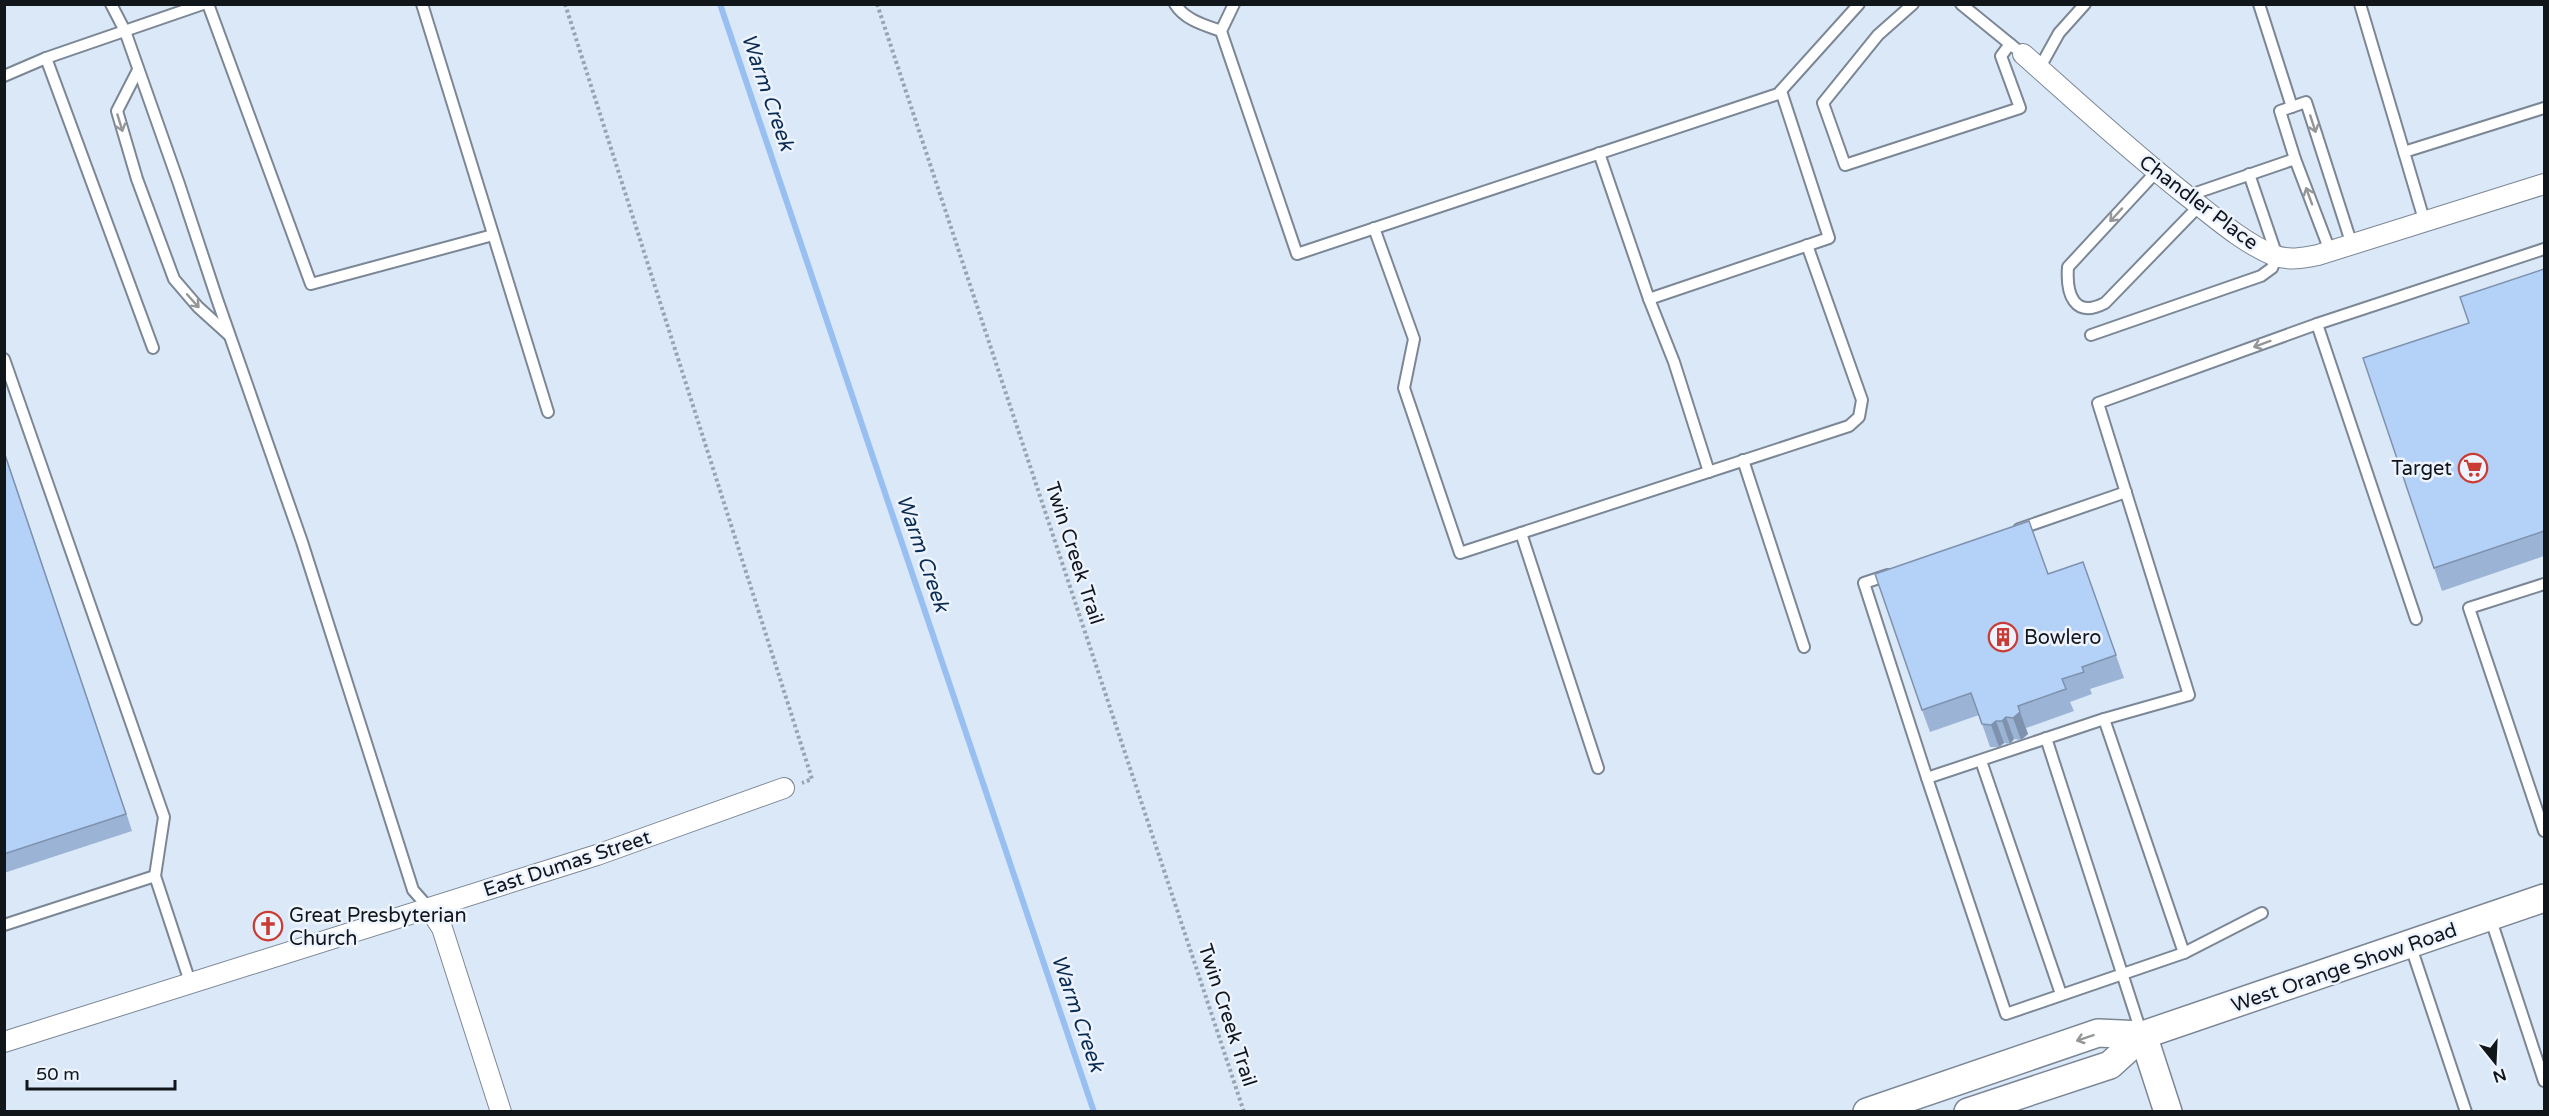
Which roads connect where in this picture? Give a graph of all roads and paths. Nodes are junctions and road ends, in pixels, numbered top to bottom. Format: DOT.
graph roads {
  1 [pos="111,4"];
  2 [pos="203,4"];
  3 [pos="208,4"];
  4 [pos="422,4"];
  5 [pos="565,4"];
  6 [pos="877,4"];
  7 [pos="1175,4"];
  8 [pos="1233,4"];
  9 [pos="1859,4"];
  10 [pos="1913,4"];
  11 [pos="1961,4"];
  12 [pos="2085,4"];
  13 [pos="2259,4"];
  14 [pos="2360,4"];
  15 [pos="1221,30"];
  16 [pos="125,31"];
  17 [pos="2016,49"];
  18 [pos="46,58"];
  19 [pos="2039,69"];
  20 [pos="138,70"];
  21 [pos="4,76"];
  22 [pos="1781,91"];
  23 [pos="2292,107"];
  24 [pos="2544,108"];
  25 [pos="2404,152"];
  26 [pos="1599,153"];
  27 [pos="2295,159"];
  28 [pos="2156,172"];
  29 [pos="2249,174"];
  30 [pos="2544,184"];
  31 [pos="2193,201"];
  32 [pos="2425,223"];
  33 [pos="1374,228"];
  34 [pos="493,235"];
  35 [pos="1807,245"];
  36 [pos="2352,245"];
  37 [pos="2544,249"];
  38 [pos="2330,251"];
  39 [pos="2277,256"];
  40 [pos="1649,299"];
  41 [pos="2317,324"];
  42 [pos="2091,335"];
  43 [pos="230,336"];
  44 [pos="153,348"];
  45 [pos="4,359"];
  46 [pos="548,412"];
  47 [pos="1743,460"];
  48 [pos="1709,472"];
  49 [pos="2126,492"];
  50 [pos="1521,533"];
  51 [pos="2006,534"];
  52 [pos="1897,572"];
  53 [pos="2544,584"];
  54 [pos="2416,619"];
  55 [pos="1803,647"];
  56 [pos="2104,719"];
  57 [pos="2046,738"];
  58 [pos="1981,761"];
  59 [pos="1598,768"];
  60 [pos="1927,778"];
  61 [pos="784,788"];
  62 [pos="2544,831"];
  63 [pos="155,876"];
  64 [pos="2544,898"];
  65 [pos="429,908"];
  66 [pos="2262,913"];
  67 [pos="2490,917"];
  68 [pos="4,925"];
  69 [pos="2410,944"];
  70 [pos="2184,953"];
  71 [pos="2123,974"];
  72 [pos="190,982"];
  73 [pos="2061,994"];
  74 [pos="2143,1035"];
  75 [pos="4,1042"];
  76 [pos="2544,1081"];
  77 [pos="501,1112"];
  78 [pos="1244,1112"];
  79 [pos="1867,1112"];
  80 [pos="1968,1112"];
  81 [pos="2168,1112"];
  82 [pos="2466,1112"];
  1 -- 16 [label="lane"];
  2 -- 16 [label="lane"];
  3 -- 34 [label="lane"];
  4 -- 34 [label="lane"];
  5 -- 61 [label="path"];
  6 -- 78 [label="path, Twin Creek Trail"];
  7 -- 15 [label="lane"];
  8 -- 15 [label="lane"];
  9 -- 22 [label="lane"];
  10 -- 17 [label="lane"];
  11 -- 17 [label="lane"];
  12 -- 19 [label="lane"];
  13 -- 23 [label="lane"];
  14 -- 25 [label="lane"];
  15 -- 33 [label="lane"];
  16 -- 18 [label="lane"];
  16 -- 20 [label="lane"];
  17 -- 19 [label="street, Chandler Place"];
  18 -- 21 [label="lane"];
  18 -- 44 [label="lane"];
  19 -- 28 [label="street, Chandler Place"];
  20 -- 43 [label="lane"];
  20 -- 43 [label="lane, one-way"];
  22 -- 26 [label="lane"];
  22 -- 35 [label="lane"];
  23 -- 27 [label="lane"];
  23 -- 36 [label="lane, one-way"];
  24 -- 25 [label="lane"];
  25 -- 32 [label="lane"];
  26 -- 33 [label="lane"];
  26 -- 40 [label="lane"];
  27 -- 29 [label="lane"];
  38 -- 27 [label="lane, one-way"];
  28 -- 31 [label="street, Chandler Place"];
  28 -- 31 [label="lane, one-way"];
  29 -- 31 [label="lane"];
  29 -- 39 [label="lane"];
  30 -- 32 [label="street, Chandler Place"];
  31 -- 39 [label="street, Chandler Place"];
  32 -- 36 [label="street, Chandler Place"];
  33 -- 50 [label="lane"];
  34 -- 46 [label="lane"];
  35 -- 40 [label="lane"];
  35 -- 47 [label="lane"];
  36 -- 38 [label="street, Chandler Place"];
  37 -- 41 [label="lane"];
  38 -- 39 [label="street, Chandler Place"];
  39 -- 42 [label="lane"];
  40 -- 48 [label="lane"];
  41 -- 49 [label="lane, one-way"];
  41 -- 54 [label="lane"];
  43 -- 65 [label="lane"];
  45 -- 63 [label="lane"];
  47 -- 48 [label="lane"];
  47 -- 55 [label="lane"];
  48 -- 50 [label="lane"];
  49 -- 51 [label="lane"];
  49 -- 56 [label="lane"];
  50 -- 59 [label="lane"];
  52 -- 60 [label="lane"];
  53 -- 62 [label="lane"];
  56 -- 57 [label="lane"];
  56 -- 70 [label="lane"];
  57 -- 58 [label="lane"];
  57 -- 71 [label="lane"];
  58 -- 60 [label="lane"];
  58 -- 73 [label="lane"];
  60 -- 73 [label="lane"];
  61 -- 65 [label="street, East Dumas Street"];
  63 -- 68 [label="lane"];
  63 -- 72 [label="lane"];
  64 -- 67 [label="main road, West Orange Show Road"];
  65 -- 72 [label="street, East Dumas Street"];
  65 -- 77 [label="street"];
  66 -- 70 [label="lane"];
  67 -- 69 [label="main road, West Orange Show Road"];
  67 -- 76 [label="lane"];
  69 -- 74 [label="main road, West Orange Show Road"];
  69 -- 82 [label="lane"];
  70 -- 71 [label="lane"];
  71 -- 73 [label="lane"];
  71 -- 74 [label="lane"];
  72 -- 75 [label="street, East Dumas Street"];
  74 -- 79 [label="main road, West Orange Show Road, one-way"];
  74 -- 80 [label="main road, West Orange Show Road"];
  74 -- 81 [label="main road"];
}
